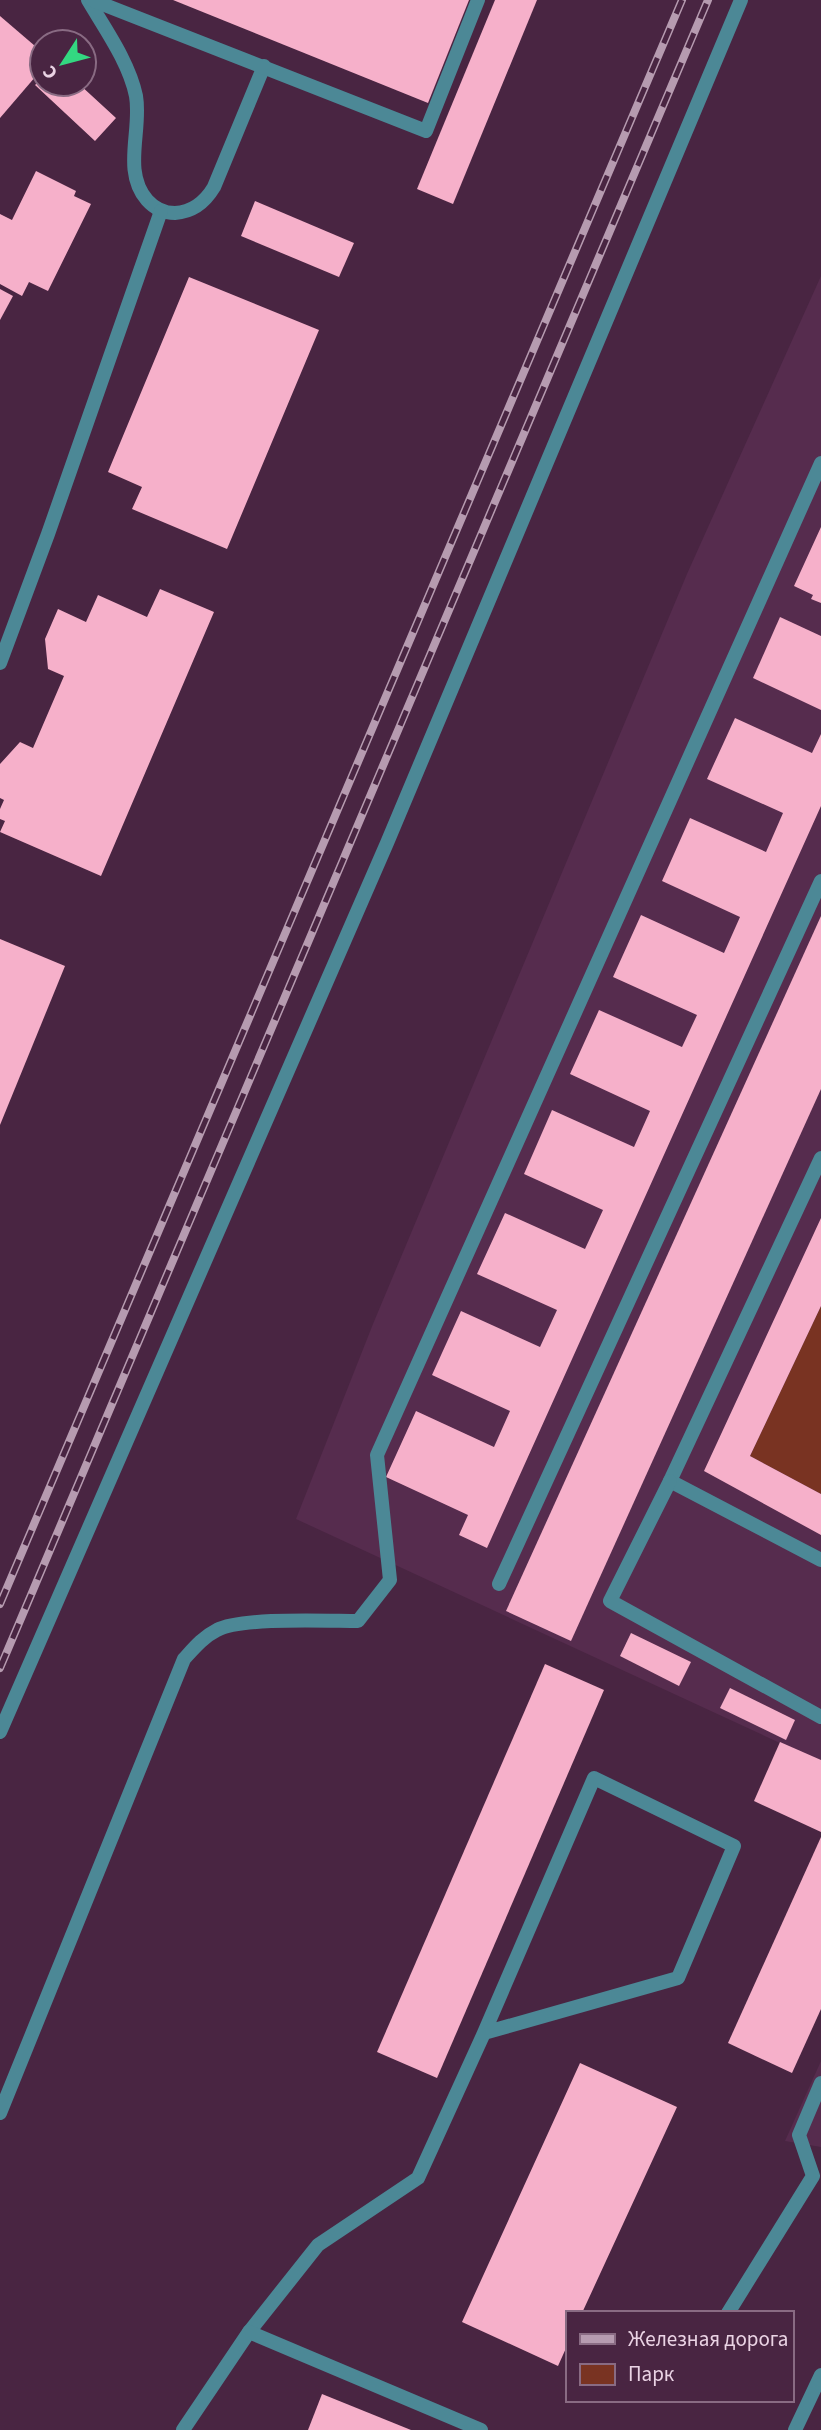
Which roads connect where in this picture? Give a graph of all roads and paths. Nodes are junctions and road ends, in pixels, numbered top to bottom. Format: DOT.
graph roads {
  1 [pos="90,0"];
  2 [pos="478,0"];
  3 [pos="741,0"];
  4 [pos="264,66"];
  5 [pos="162,211"];
  6 [pos="821,463"];
  7 [pos="0,663"];
  8 [pos="821,881"];
  9 [pos="821,1158"];
  10 [pos="670,1481"];
  11 [pos="821,1559"];
  12 [pos="499,1584"];
  13 [pos="821,1717"];
  14 [pos="0,1732"];
  15 [pos="484,2033"];
  16 [pos="821,2083"];
  17 [pos="0,2113"];
  18 [pos="729,2311"];
  19 [pos="249,2332"];
  20 [pos="821,2375"];
  21 [pos="183,2430"];
  22 [pos="481,2430"];
  23 [pos="795,2430"];
  1 -- 4 [label="lane"];
  1 -- 5 [label="lane"];
  2 -- 4 [label="lane"];
  3 -- 14 [label="lane"];
  4 -- 5 [label="lane"];
  5 -- 7 [label="lane"];
  6 -- 17 [label="lane"];
  8 -- 12 [label="lane"];
  9 -- 10 [label="lane"];
  10 -- 11 [label="lane"];
  10 -- 13 [label="lane"];
  15 -- 15 [label="lane"];
  15 -- 19 [label="lane"];
  16 -- 18 [label="lane"];
  19 -- 21 [label="lane"];
  19 -- 22 [label="lane"];
  20 -- 23 [label="lane"];
}
